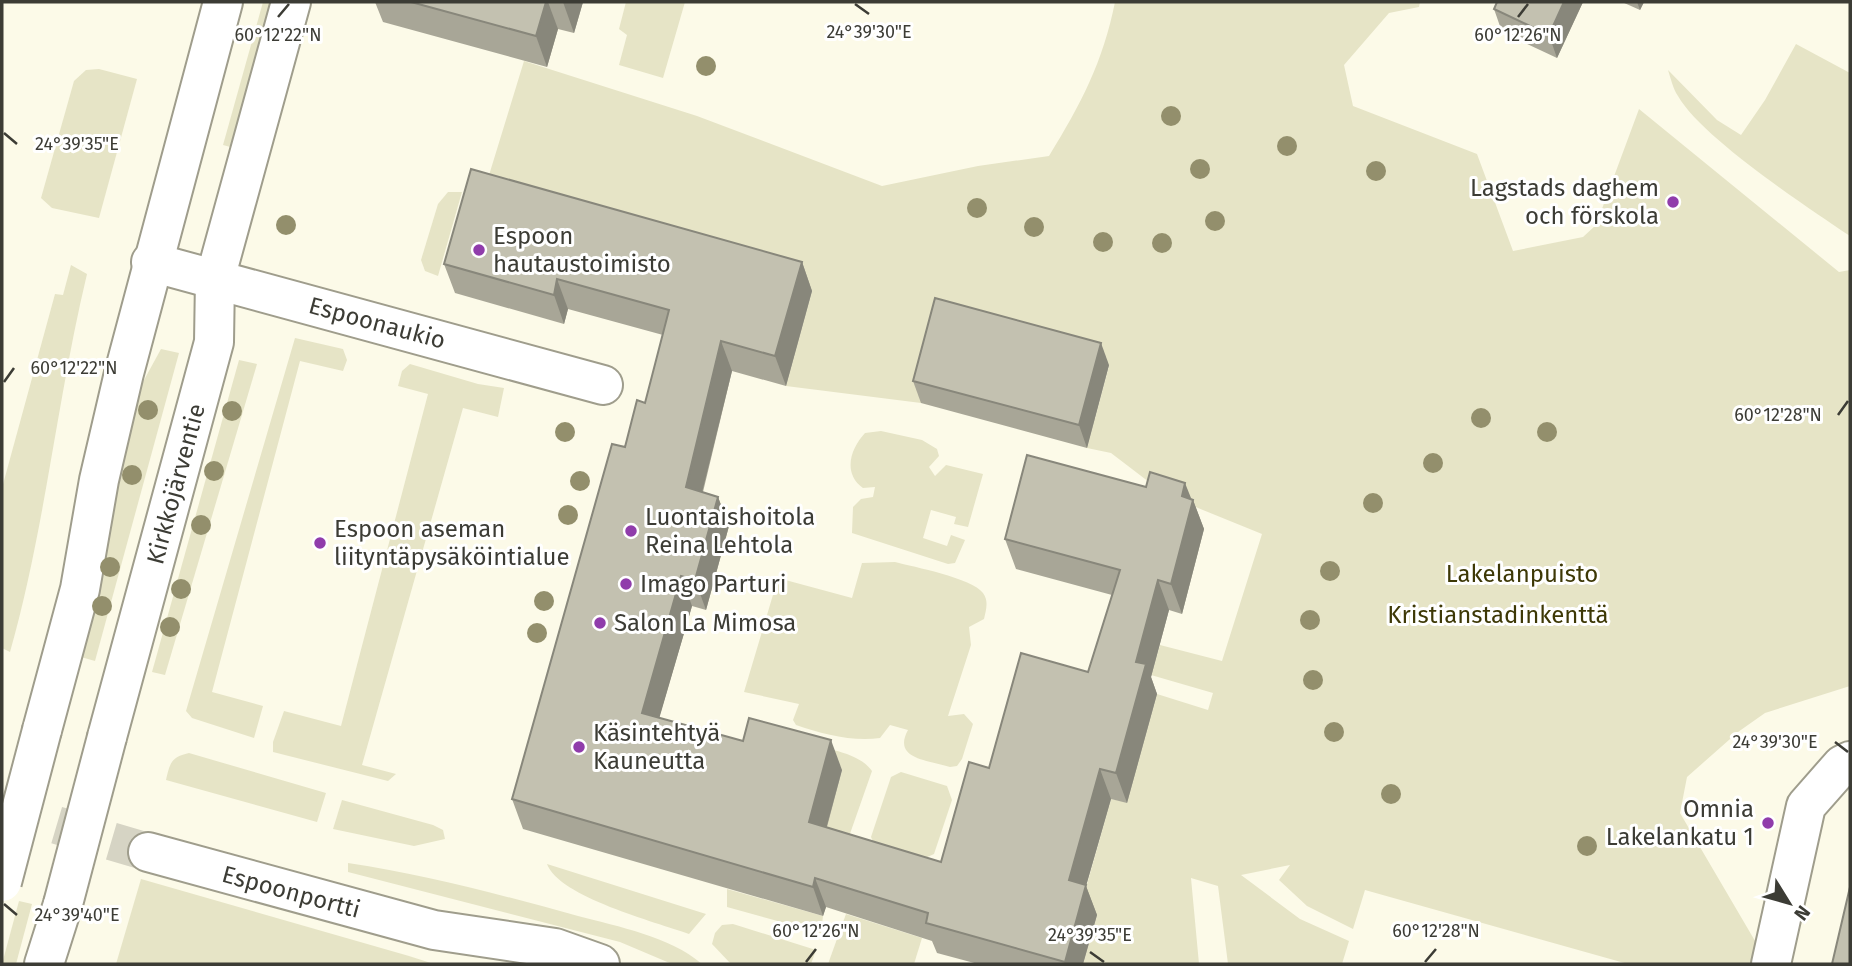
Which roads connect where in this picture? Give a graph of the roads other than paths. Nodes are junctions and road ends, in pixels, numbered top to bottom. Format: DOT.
graph roads {
  1 [pos="223,2"];
  2 [pos="291,2"];
  3 [pos="152,262"];
  4 [pos="215,279"];
  5 [pos="603,385"];
  6 [pos="1850,761"];
  7 [pos="148,852"];
  8 [pos="2,882"];
  9 [pos="434,930"];
  10 [pos="44,964"];
  11 [pos="495,964"];
  12 [pos="600,964"];
  13 [pos="1771,964"];
  1 -- 3 [label="main road"];
  2 -- 4 [label="main road, Kirkkojärventie"];
  3 -- 4 [label="main road, Espoonaukio"];
  3 -- 8 [label="main road, bridge"];
  4 -- 5 [label="main road, Espoonaukio"];
  4 -- 10 [label="main road, Kirkkojärventie, bridge"];
  6 -- 13 [label="main road"];
  7 -- 9 [label="main road, Espoonportti"];
  9 -- 11 [label="main road, Espoonportti"];
  9 -- 12 [label="main road, Espoonportti"];
}
